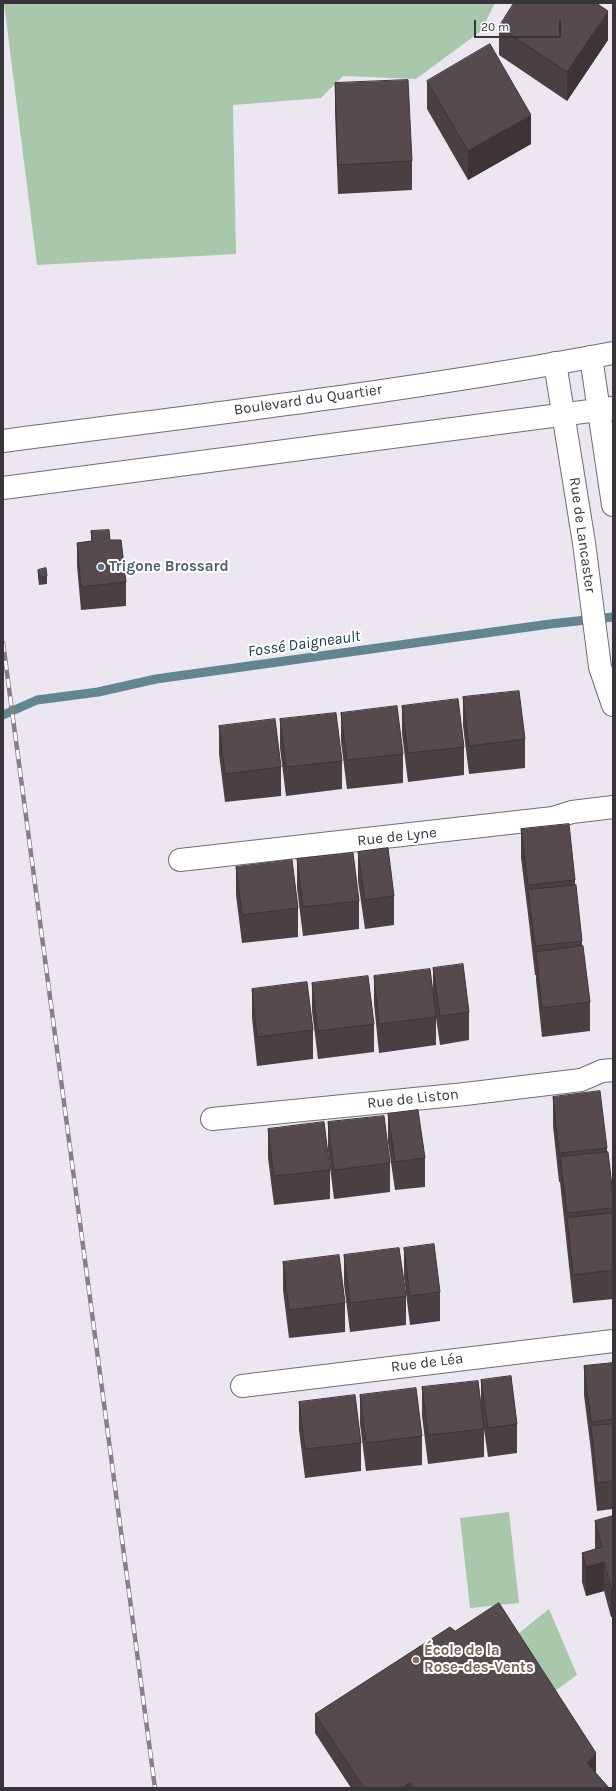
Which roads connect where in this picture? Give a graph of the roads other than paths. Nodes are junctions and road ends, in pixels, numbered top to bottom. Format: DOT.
graph roads {
  1 [pos="613,353"];
  2 [pos="591,357"];
  3 [pos="555,363"];
  4 [pos="606,408"];
  5 [pos="564,415"];
  6 [pos="3,442"];
  7 [pos="3,488"];
  8 [pos="613,505"];
  9 [pos="611,701"];
  10 [pos="613,806"];
  11 [pos="180,860"];
  12 [pos="613,1070"];
  13 [pos="212,1119"];
  14 [pos="613,1341"];
  15 [pos="242,1386"];
  1 -- 2 [label="street, Boulevard du Quartier"];
  2 -- 3 [label="street, Boulevard du Quartier"];
  2 -- 4 [label="street"];
  3 -- 5 [label="street, Rue de Lancaster"];
  3 -- 6 [label="street, Boulevard du Quartier"];
  4 -- 5 [label="street"];
  4 -- 8 [label="street"];
  5 -- 7 [label="street"];
  5 -- 9 [label="street, Rue de Lancaster"];
  10 -- 11 [label="street, Rue de Lyne"];
  12 -- 13 [label="street, Rue de Liston"];
  14 -- 15 [label="street, Rue de Léa"];
}
